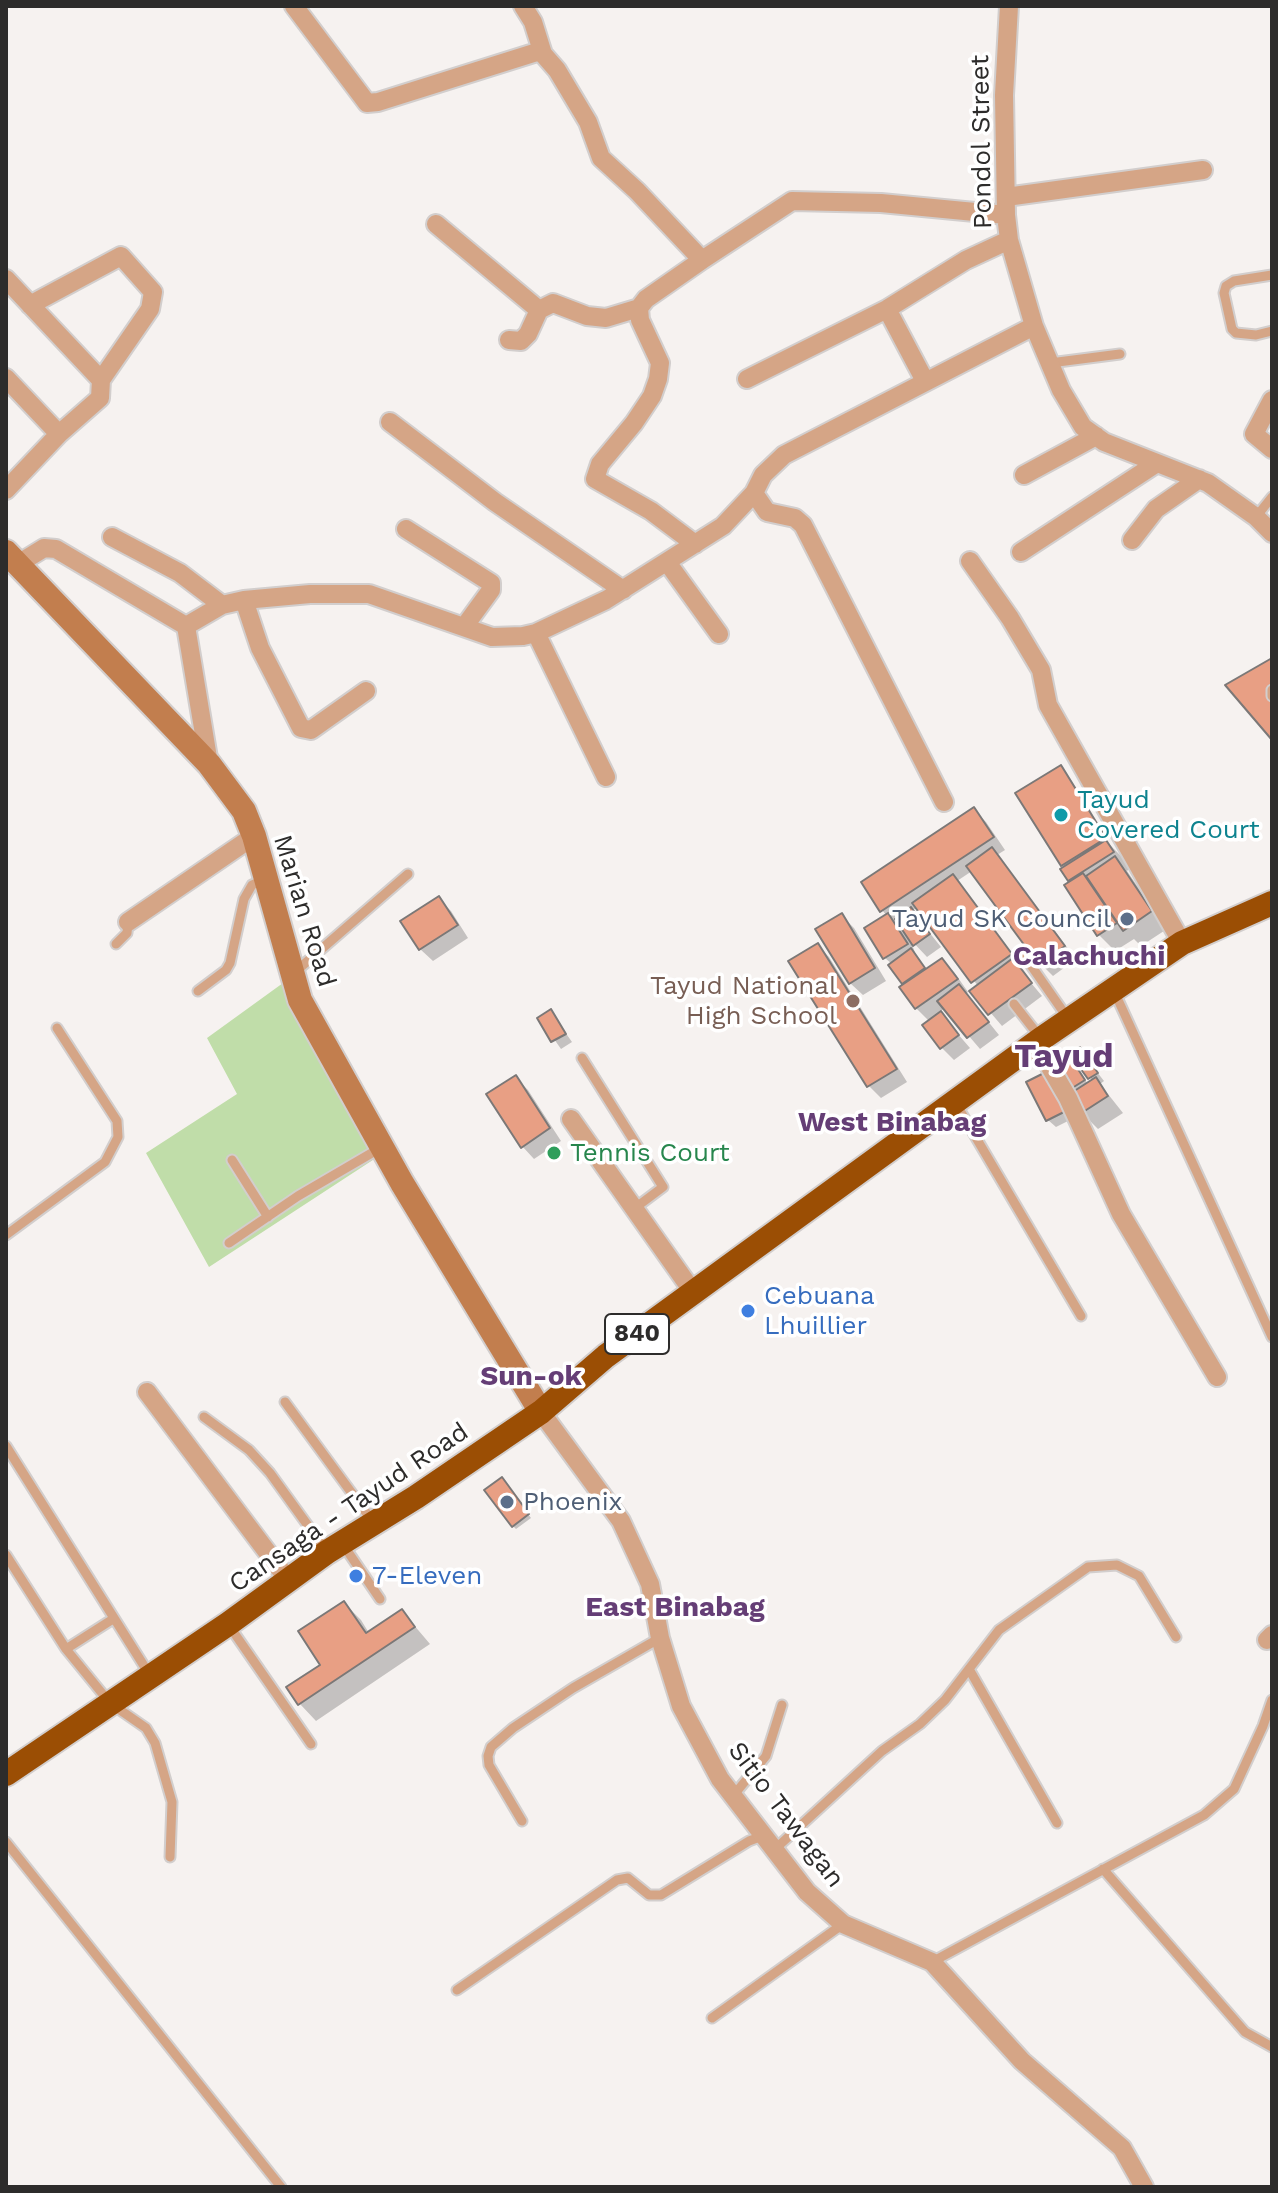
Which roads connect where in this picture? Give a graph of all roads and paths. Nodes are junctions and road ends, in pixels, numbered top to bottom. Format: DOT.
graph roads {
  1 [pos="294,6"];
  2 [pos="523,6"];
  3 [pos="1009,6"];
  4 [pos="543,54"];
  5 [pos="1203,170"];
  6 [pos="1006,206"];
  7 [pos="436,224"];
  8 [pos="1009,240"];
  9 [pos="702,260"];
  10 [pos="1272,275"];
  11 [pos="6,279"];
  12 [pos="30,305"];
  13 [pos="639,308"];
  14 [pos="887,309"];
  15 [pos="539,310"];
  16 [pos="1034,326"];
  17 [pos="1272,331"];
  18 [pos="509,340"];
  19 [pos="1120,354"];
  20 [pos="1050,363"];
  21 [pos="6,378"];
  22 [pos="747,379"];
  23 [pos="101,380"];
  24 [pos="925,381"];
  25 [pos="1272,400"];
  26 [pos="390,422"];
  27 [pos="59,434"];
  28 [pos="1096,436"];
  29 [pos="1272,449"];
  30 [pos="1157,463"];
  31 [pos="1024,475"];
  32 [pos="1199,479"];
  33 [pos="7,487"];
  34 [pos="754,493"];
  35 [pos="1272,497"];
  36 [pos="1256,517"];
  37 [pos="406,529"];
  38 [pos="1272,533"];
  39 [pos="112,537"];
  40 [pos="1132,540"];
  41 [pos="695,544"];
  42 [pos="1021,552"];
  43 [pos="12,558"];
  44 [pos="970,561"];
  45 [pos="667,562"];
  46 [pos="623,590"];
  47 [pos="244,600"];
  48 [pos="222,605"];
  49 [pos="186,626"];
  50 [pos="464,627"];
  51 [pos="536,633"];
  52 [pos="719,634"];
  53 [pos="366,691"];
  54 [pos="209,764"];
  55 [pos="606,777"];
  56 [pos="944,802"];
  57 [pos="254,836"];
  58 [pos="408,874"];
  59 [pos="266,879"];
  60 [pos="1272,903"];
  61 [pos="128,922"];
  62 [pos="1182,943"];
  63 [pos="116,944"];
  64 [pos="1023,954"];
  65 [pos="293,974"];
  66 [pos="1113,990"];
  67 [pos="198,991"];
  68 [pos="1014,1004"];
  69 [pos="1070,1020"];
  70 [pos="57,1028"];
  71 [pos="1039,1041"];
  72 [pos="582,1058"];
  73 [pos="955,1102"];
  74 [pos="571,1119"];
  75 [pos="382,1147"];
  76 [pos="232,1160"];
  77 [pos="635,1208"];
  78 [pos="268,1217"];
  79 [pos="6,1235"];
  80 [pos="229,1243"];
  81 [pos="693,1292"];
  82 [pos="1081,1316"];
  83 [pos="1272,1337"];
  84 [pos="1217,1377"];
  85 [pos="147,1392"];
  86 [pos="285,1402"];
  87 [pos="541,1412"];
  88 [pos="204,1417"];
  89 [pos="6,1446"];
  90 [pos="374,1523"];
  91 [pos="335,1547"];
  92 [pos="6,1555"];
  93 [pos="289,1581"];
  94 [pos="380,1599"];
  95 [pos="113,1619"];
  96 [pos="228,1624"];
  97 [pos="1176,1637"];
  98 [pos="660,1638"];
  99 [pos="66,1649"];
  100 [pos="969,1669"];
  101 [pos="151,1677"];
  102 [pos="1272,1700"];
  103 [pos="110,1703"];
  104 [pos="782,1705"];
  105 [pos="311,1744"];
  106 [pos="6,1774"];
  107 [pos="733,1796"];
  108 [pos="522,1821"];
  109 [pos="1057,1823"];
  110 [pos="6,1842"];
  111 [pos="770,1843"];
  112 [pos="170,1857"];
  113 [pos="1103,1869"];
  114 [pos="843,1924"];
  115 [pos="932,1962"];
  116 [pos="457,1990"];
  117 [pos="712,2018"];
  118 [pos="1272,2047"];
  119 [pos="281,2187"];
  120 [pos="1144,2187"];
  1 -- 4 [label="street"];
  2 -- 4 [label="street"];
  3 -- 6 [label="street, Pondol Street"];
  4 -- 9 [label="street"];
  5 -- 6 [label="street"];
  6 -- 8 [label="street, Pondol Street"];
  6 -- 9 [label="street"];
  7 -- 15 [label="street"];
  8 -- 14 [label="street"];
  8 -- 16 [label="street, Pondol Street"];
  9 -- 13 [label="street"];
  10 -- 17 [label="lane"];
  11 -- 12 [label="street"];
  12 -- 23 [label="street"];
  12 -- 23 [label="street"];
  13 -- 15 [label="street"];
  13 -- 41 [label="street"];
  14 -- 22 [label="street"];
  14 -- 24 [label="street"];
  15 -- 18 [label="street"];
  16 -- 20 [label="street, Pondol Street"];
  16 -- 24 [label="street"];
  19 -- 20 [label="lane"];
  20 -- 28 [label="street, Pondol Street"];
  21 -- 27 [label="street"];
  23 -- 27 [label="street"];
  24 -- 34 [label="street"];
  25 -- 29 [label="street"];
  26 -- 46 [label="street"];
  27 -- 33 [label="street"];
  28 -- 30 [label="street, Pondol Street"];
  28 -- 31 [label="street"];
  30 -- 32 [label="street, Pondol Street"];
  30 -- 42 [label="street"];
  32 -- 36 [label="street, Pondol Street"];
  32 -- 40 [label="street"];
  34 -- 41 [label="street"];
  34 -- 56 [label="street"];
  35 -- 36 [label="lane"];
  36 -- 38 [label="street, Pondol Street"];
  37 -- 50 [label="street"];
  39 -- 48 [label="street"];
  41 -- 45 [label="street"];
  43 -- 49 [label="street"];
  43 -- 54 [label="street, Marian Road"];
  44 -- 62 [label="street"];
  45 -- 46 [label="street"];
  45 -- 52 [label="street"];
  46 -- 51 [label="street"];
  47 -- 48 [label="street"];
  47 -- 50 [label="street"];
  47 -- 53 [label="street"];
  48 -- 49 [label="street"];
  49 -- 54 [label="street"];
  50 -- 51 [label="street"];
  51 -- 55 [label="street"];
  54 -- 57 [label="street, Marian Road"];
  57 -- 59 [label="street, Marian Road"];
  57 -- 61 [label="street"];
  58 -- 65 [label="lane"];
  59 -- 65 [label="street, Marian Road"];
  59 -- 67 [label="lane"];
  60 -- 62 [label="highway, Cansaga - Tayud Road / 840"];
  61 -- 63 [label="lane"];
  62 -- 66 [label="highway, Cansaga - Tayud Road / 840"];
  64 -- 69 [label="lane"];
  65 -- 75 [label="street, Marian Road"];
  66 -- 69 [label="highway, Cansaga - Tayud Road / 840"];
  66 -- 83 [label="lane"];
  68 -- 71 [label="lane"];
  69 -- 71 [label="highway, Cansaga - Tayud Road / 840"];
  70 -- 79 [label="lane"];
  71 -- 73 [label="highway, Cansaga - Tayud Road / 840"];
  71 -- 84 [label="street"];
  72 -- 77 [label="lane"];
  73 -- 81 [label="highway, Cansaga - Tayud Road / 840"];
  73 -- 82 [label="lane"];
  74 -- 77 [label="street"];
  75 -- 78 [label="lane"];
  75 -- 87 [label="street, Marian Road"];
  76 -- 78 [label="lane"];
  77 -- 81 [label="street"];
  78 -- 80 [label="lane"];
  81 -- 87 [label="highway, Cansaga - Tayud Road / 840"];
  85 -- 93 [label="street"];
  86 -- 90 [label="lane"];
  87 -- 90 [label="highway, Cansaga - Tayud Road / 840"];
  87 -- 98 [label="street, Sitio Tawagan"];
  88 -- 91 [label="lane"];
  89 -- 95 [label="lane"];
  90 -- 91 [label="highway, Cansaga - Tayud Road / 840"];
  91 -- 93 [label="highway, Cansaga - Tayud Road / 840"];
  91 -- 94 [label="lane"];
  92 -- 99 [label="lane"];
  93 -- 96 [label="highway, Cansaga - Tayud Road / 840"];
  95 -- 99 [label="lane"];
  95 -- 101 [label="lane"];
  96 -- 101 [label="highway, Cansaga - Tayud Road / 840"];
  96 -- 105 [label="lane"];
  97 -- 100 [label="lane"];
  98 -- 107 [label="street, Sitio Tawagan"];
  98 -- 108 [label="lane"];
  99 -- 103 [label="lane"];
  100 -- 109 [label="lane"];
  100 -- 111 [label="lane"];
  101 -- 103 [label="highway, Cansaga - Tayud Road / 840"];
  102 -- 113 [label="lane"];
  103 -- 106 [label="highway, Cansaga - Tayud Road / 840"];
  103 -- 112 [label="lane"];
  104 -- 107 [label="lane"];
  107 -- 111 [label="street, Sitio Tawagan"];
  110 -- 119 [label="lane"];
  111 -- 114 [label="street, Sitio Tawagan"];
  111 -- 116 [label="lane"];
  113 -- 115 [label="lane"];
  113 -- 118 [label="lane"];
  114 -- 115 [label="street, Sitio Tawagan"];
  114 -- 117 [label="lane"];
  115 -- 120 [label="street, Sitio Tawagan"];
}
